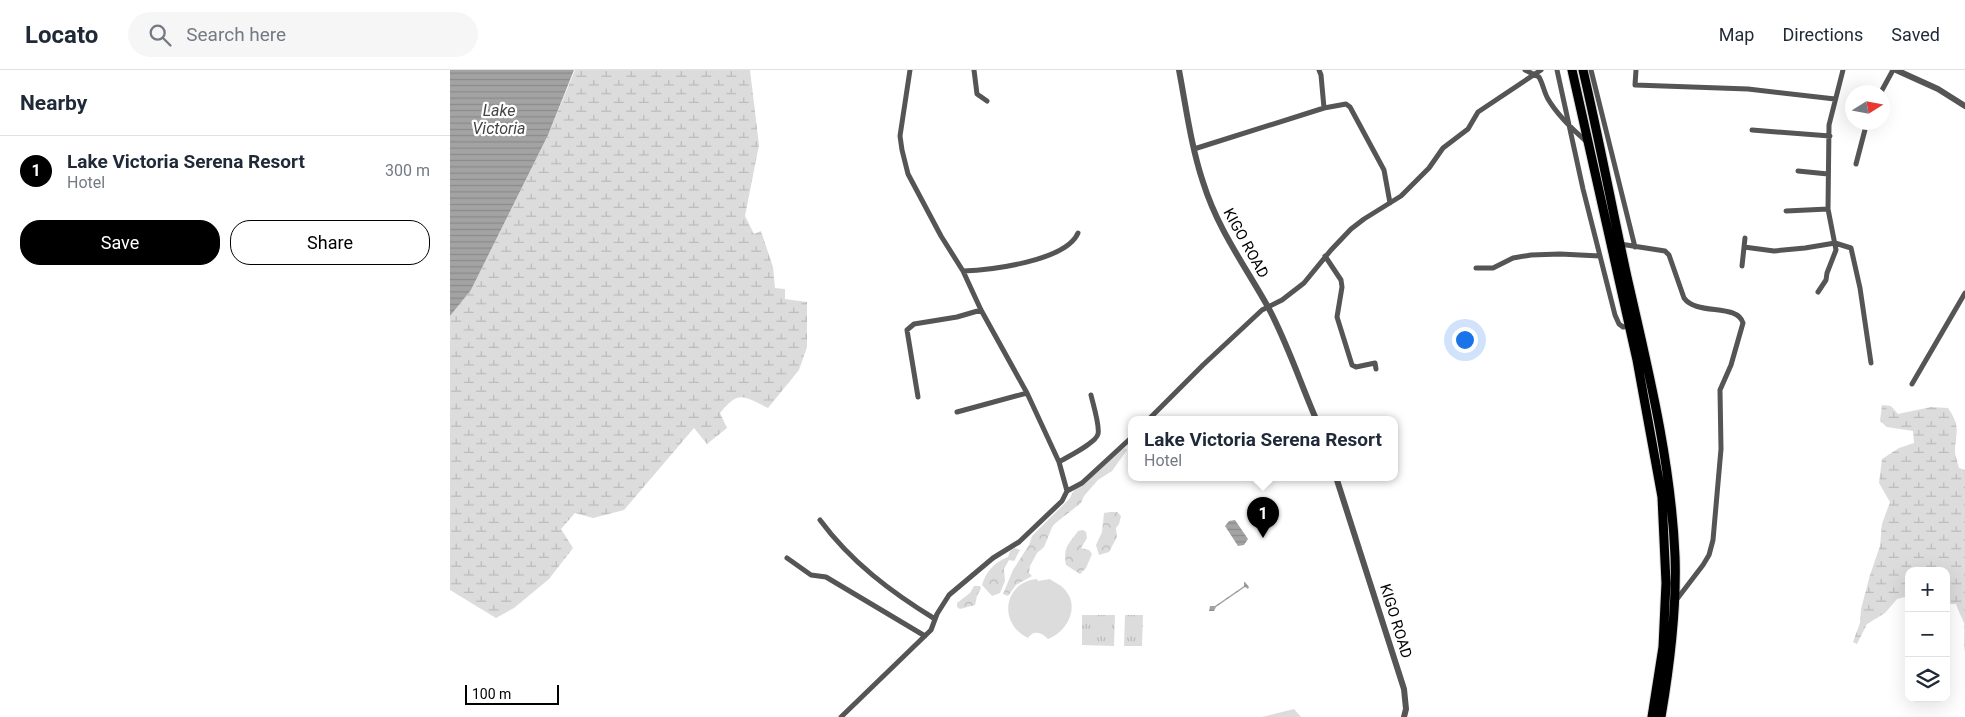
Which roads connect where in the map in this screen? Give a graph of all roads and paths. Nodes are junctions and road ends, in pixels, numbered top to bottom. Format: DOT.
graph roads {
  1 [pos="910,70"];
  2 [pos="974,70"];
  3 [pos="1179,70"];
  4 [pos="1319,70"];
  5 [pos="1525,70"];
  6 [pos="1557,70"];
  7 [pos="1572,70"];
  8 [pos="1583,70"];
  9 [pos="1591,70"];
  10 [pos="1636,70"];
  11 [pos="1843,70"];
  12 [pos="1894,70"];
  13 [pos="1539,72"];
  14 [pos="1885,85"];
  15 [pos="1835,99"];
  16 [pos="987,101"];
  17 [pos="1965,106"];
  18 [pos="1324,108"];
  19 [pos="1570,128"];
  20 [pos="1752,130"];
  21 [pos="1865,130"];
  22 [pos="1830,136"];
  23 [pos="1586,141"];
  24 [pos="1194,149"];
  25 [pos="1856,164"];
  26 [pos="1798,171"];
  27 [pos="1828,174"];
  28 [pos="1390,203"];
  29 [pos="1828,209"];
  30 [pos="1786,211"];
  31 [pos="1078,233"];
  32 [pos="1745,238"];
  33 [pos="1835,243"];
  34 [pos="1620,244"];
  35 [pos="1635,247"];
  36 [pos="1744,247"];
  37 [pos="1326,256"];
  38 [pos="1600,256"];
  39 [pos="1742,266"];
  40 [pos="1476,268"];
  41 [pos="963,271"];
  42 [pos="1818,292"];
  43 [pos="1965,293"];
  44 [pos="1268,307"];
  45 [pos="981,310"];
  46 [pos="1629,326"];
  47 [pos="1871,363"];
  48 [pos="1376,369"];
  49 [pos="1912,384"];
  50 [pos="1027,393"];
  51 [pos="1091,395"];
  52 [pos="918,397"];
  53 [pos="957,412"];
  54 [pos="1152,416"];
  55 [pos="1315,416"];
  56 [pos="1128,441"];
  57 [pos="1059,462"];
  58 [pos="1337,481"];
  59 [pos="1067,491"];
  60 [pos="820,520"];
  61 [pos="787,558"];
  62 [pos="1675,602"];
  63 [pos="935,619"];
  64 [pos="925,636"];
  65 [pos="840,717"];
  66 [pos="1404,717"];
  67 [pos="1652,717"];
  68 [pos="1661,717"];
  1 -- 41 [label="street"];
  2 -- 16 [label="street"];
  3 -- 24 [label="street, KIGO ROAD"];
  4 -- 18 [label="street"];
  5 -- 13 [label="street"];
  6 -- 19 [label="street"];
  7 -- 23 [label="highway"];
  8 -- 34 [label="highway"];
  9 -- 35 [label="street"];
  10 -- 15 [label="street"];
  11 -- 15 [label="street"];
  12 -- 14 [label="street"];
  12 -- 17 [label="street"];
  13 -- 19 [label="street"];
  13 -- 28 [label="street"];
  15 -- 22 [label="street"];
  18 -- 24 [label="street"];
  18 -- 28 [label="street"];
  19 -- 23 [label="street"];
  19 -- 38 [label="street"];
  20 -- 22 [label="street"];
  21 -- 25 [label="street"];
  22 -- 27 [label="street"];
  23 -- 46 [label="highway"];
  24 -- 44 [label="street, KIGO ROAD"];
  26 -- 27 [label="street"];
  27 -- 29 [label="street"];
  28 -- 37 [label="street"];
  29 -- 30 [label="street"];
  29 -- 33 [label="street"];
  31 -- 41 [label="street"];
  32 -- 36 [label="street"];
  33 -- 36 [label="street"];
  33 -- 42 [label="street"];
  33 -- 47 [label="street"];
  34 -- 35 [label="street"];
  34 -- 62 [label="highway"];
  35 -- 62 [label="street"];
  36 -- 39 [label="street"];
  37 -- 44 [label="street"];
  37 -- 48 [label="street"];
  38 -- 40 [label="street"];
  38 -- 46 [label="street"];
  41 -- 45 [label="street"];
  43 -- 49 [label="street"];
  44 -- 54 [label="street"];
  44 -- 55 [label="street, KIGO ROAD"];
  45 -- 50 [label="street"];
  45 -- 52 [label="street"];
  46 -- 67 [label="highway"];
  50 -- 53 [label="street"];
  50 -- 57 [label="street"];
  51 -- 57 [label="street"];
  56 -- 59 [label="street"];
  57 -- 59 [label="street"];
  58 -- 66 [label="street, KIGO ROAD"];
  59 -- 63 [label="street"];
  60 -- 63 [label="street"];
  61 -- 64 [label="street"];
  62 -- 68 [label="highway"];
  63 -- 64 [label="street"];
  64 -- 65 [label="street"];
}
